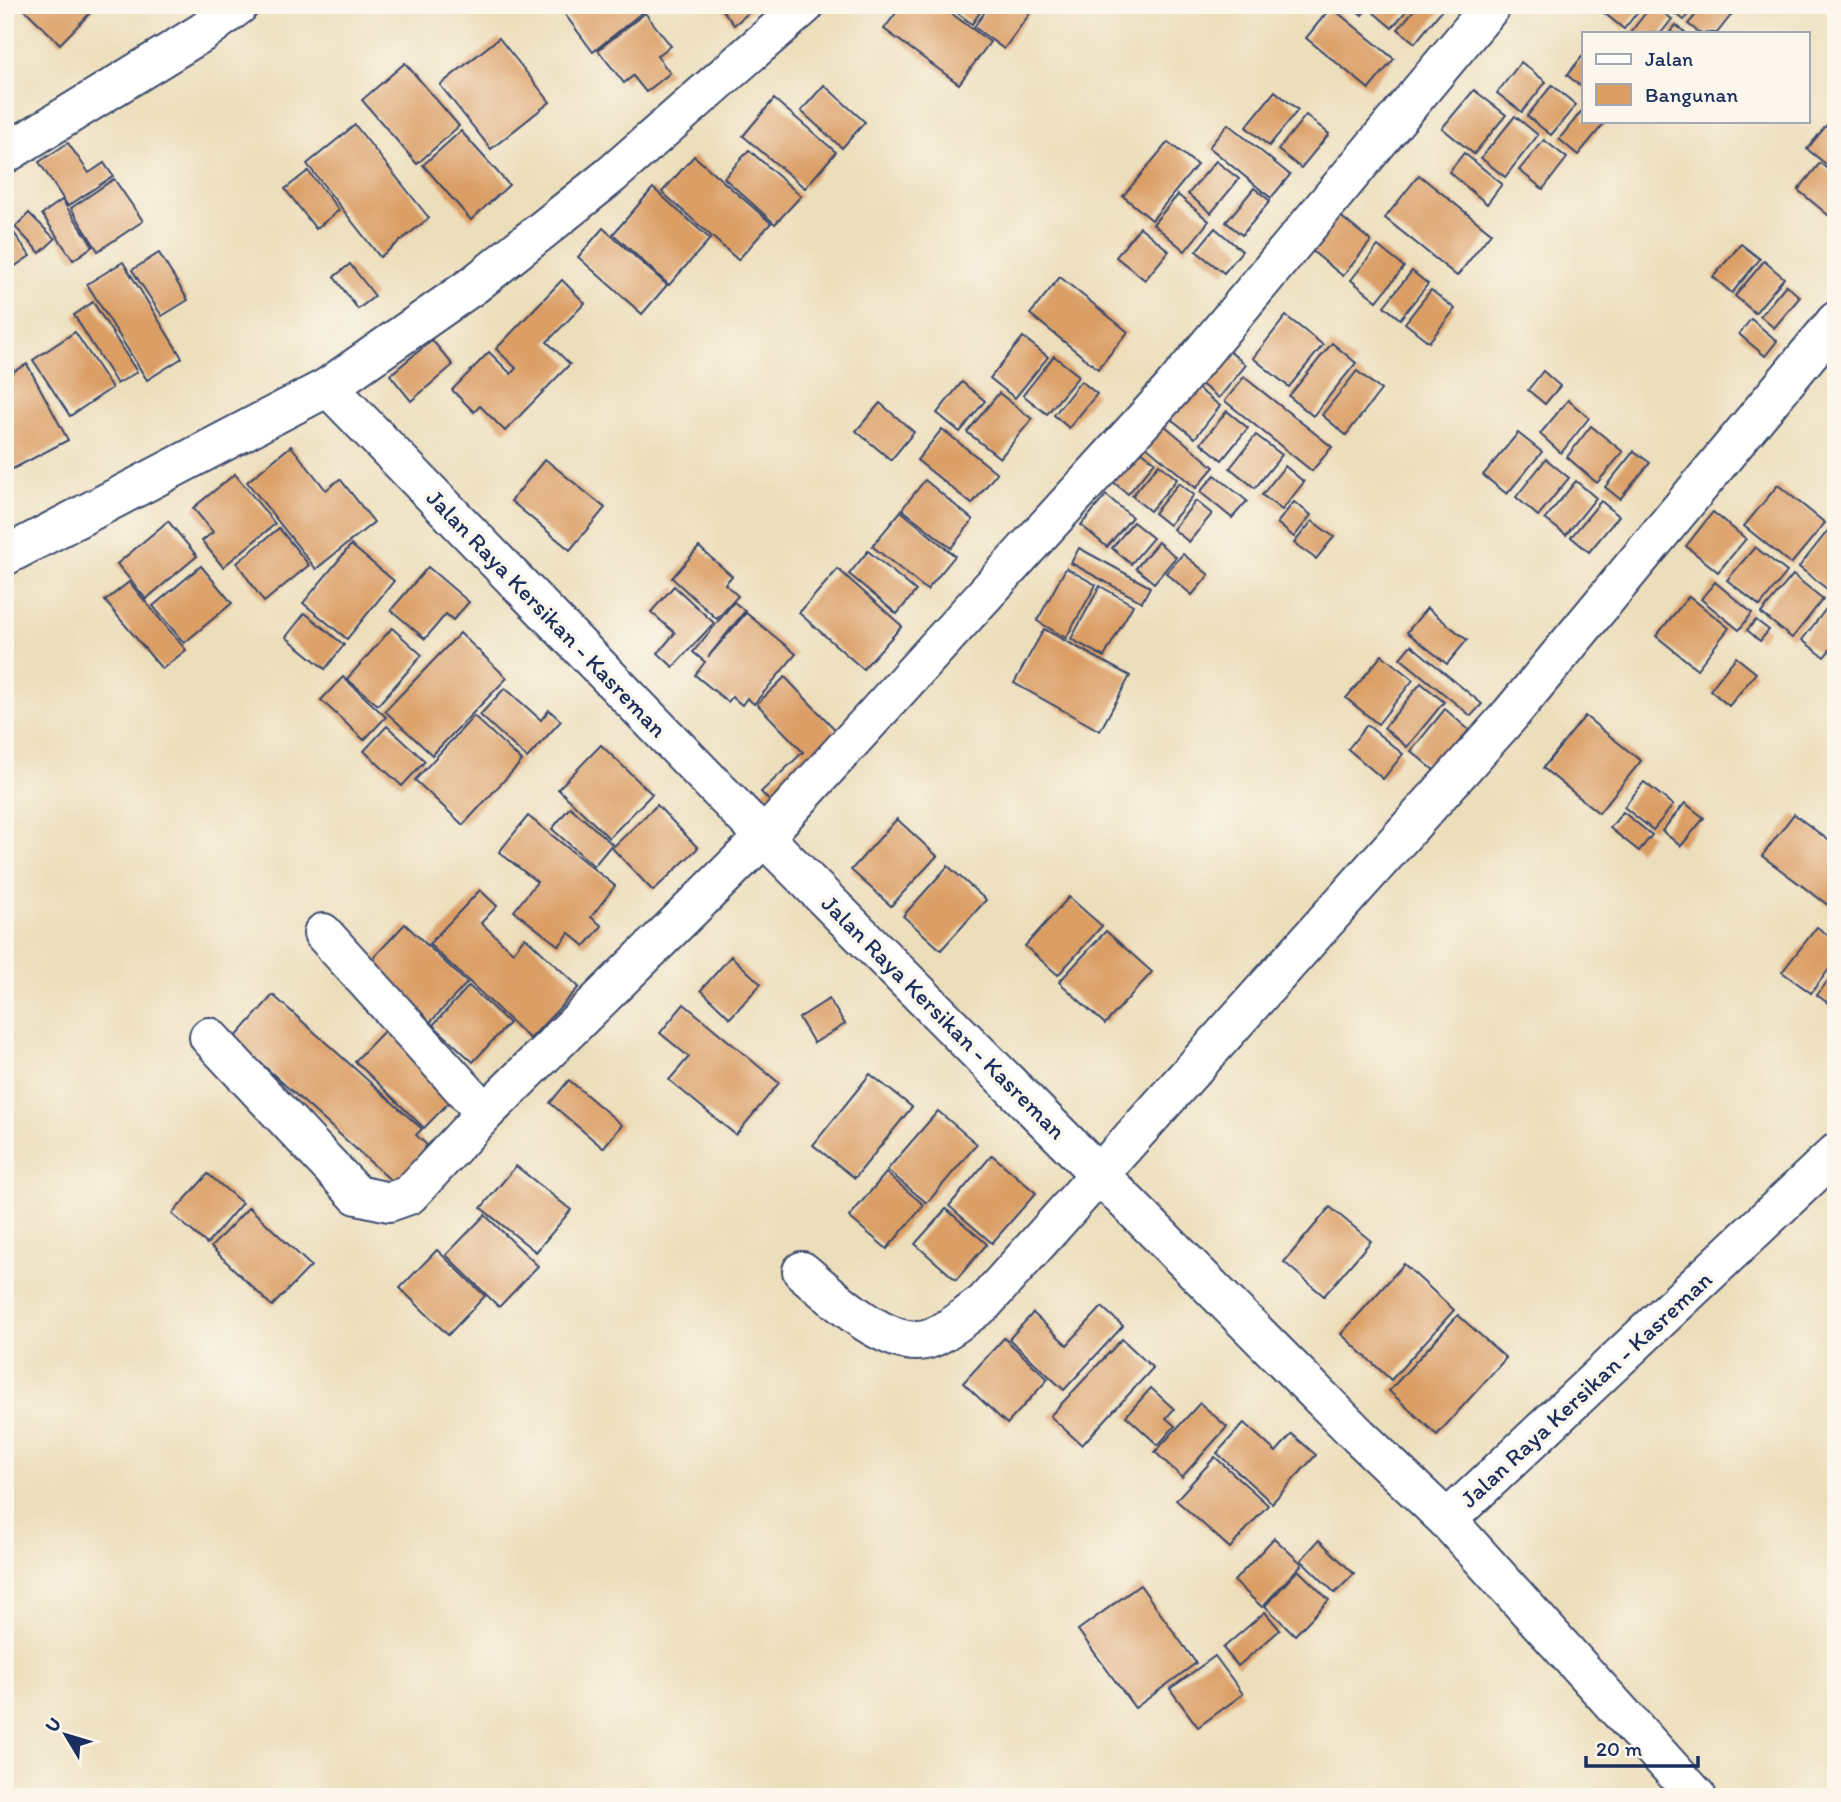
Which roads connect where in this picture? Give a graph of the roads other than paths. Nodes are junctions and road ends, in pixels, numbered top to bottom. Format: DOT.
graph roads {
  1 [pos="239,5"];
  2 [pos="805,5"];
  3 [pos="1492,5"];
  4 [pos="5,154"];
  5 [pos="1836,321"];
  6 [pos="328,387"];
  7 [pos="5,556"];
  8 [pos="764,837"];
  9 [pos="323,933"];
  10 [pos="209,1037"];
  11 [pos="485,1113"];
  12 [pos="1836,1153"];
  13 [pos="1100,1172"];
  14 [pos="802,1271"];
  15 [pos="1447,1520"];
  16 [pos="1697,1797"];
  1 -- 4 [label="street"];
  2 -- 6 [label="street"];
  3 -- 8 [label="street"];
  5 -- 13 [label="street"];
  6 -- 7 [label="street"];
  6 -- 8 [label="street, Jalan Raya Kersikan - Kasreman"];
  8 -- 11 [label="street"];
  8 -- 13 [label="street, Jalan Raya Kersikan - Kasreman"];
  9 -- 11 [label="street"];
  10 -- 11 [label="street"];
  12 -- 15 [label="street, Jalan Raya Kersikan - Kasreman"];
  13 -- 14 [label="street"];
  13 -- 15 [label="street, Jalan Raya Kersikan - Kasreman"];
  15 -- 16 [label="street"];
}
